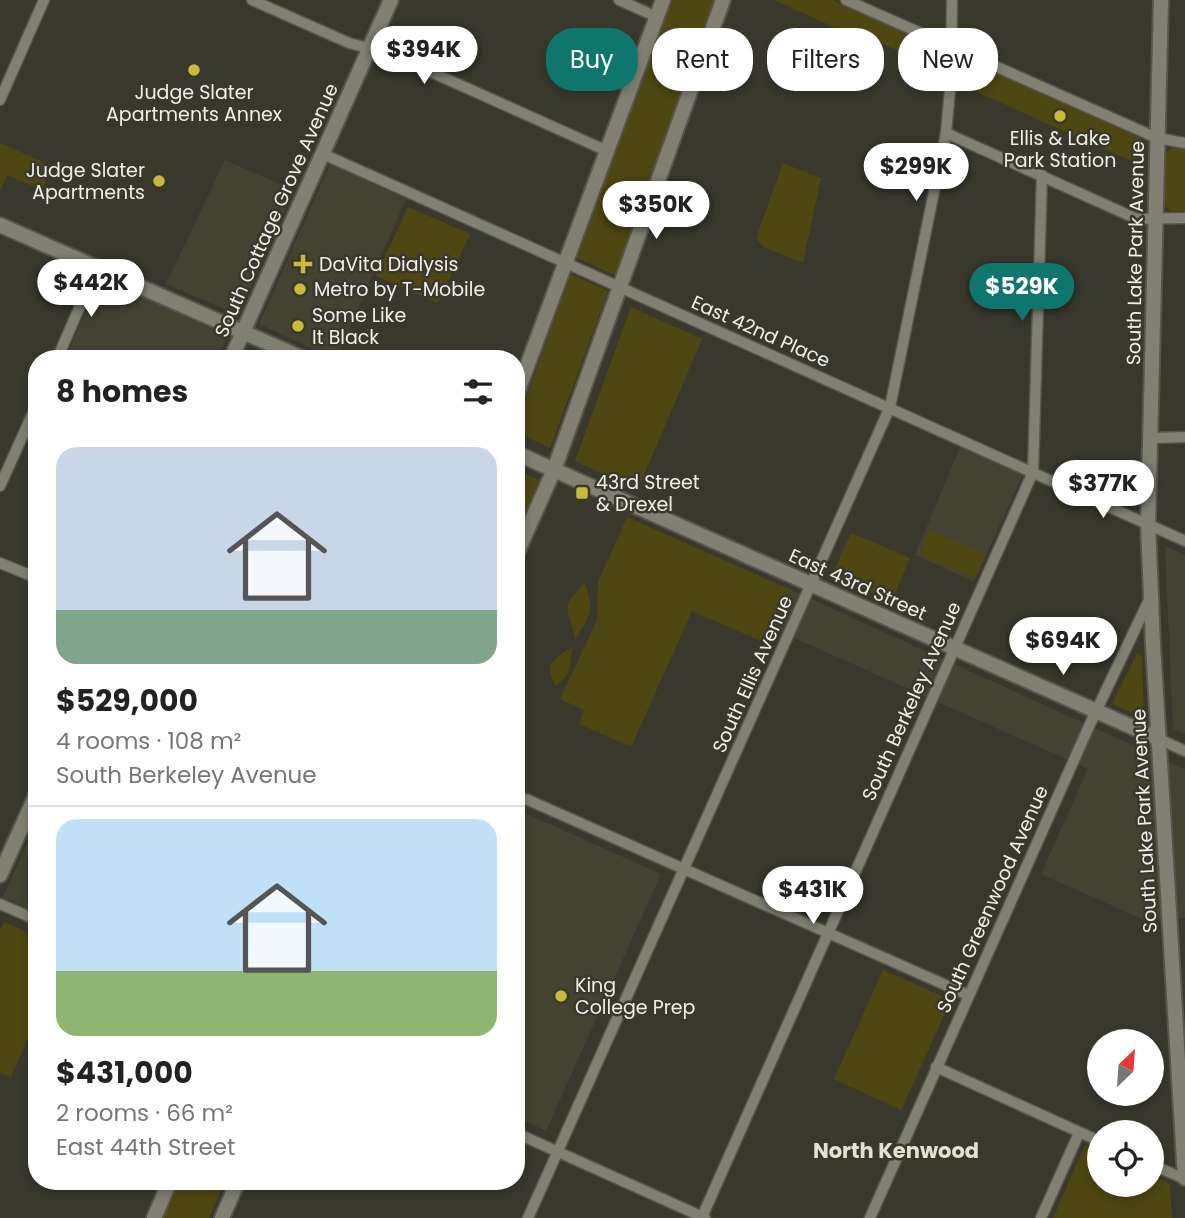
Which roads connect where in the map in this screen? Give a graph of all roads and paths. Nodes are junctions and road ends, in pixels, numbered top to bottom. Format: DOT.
graph roads {
  1 [pos="44,0"];
  2 [pos="252,0"];
  3 [pos="391,0"];
  4 [pos="619,0"];
  5 [pos="663,0"];
  6 [pos="723,0"];
  7 [pos="846,0"];
  8 [pos="952,0"];
  9 [pos="1161,0"];
  10 [pos="657,17"];
  11 [pos="910,28"];
  12 [pos="951,28"];
  13 [pos="369,48"];
  14 [pos="998,67"];
  15 [pos="950,91"];
  16 [pos="0,100"];
  17 [pos="946,133"];
  18 [pos="1157,138"];
  19 [pos="1185,143"];
  20 [pos="607,151"];
  21 [pos="323,154"];
  22 [pos="1042,175"];
  23 [pos="1154,218"];
  24 [pos="1185,218"];
  25 [pos="0,225"];
  26 [pos="565,262"];
  27 [pos="97,267"];
  28 [pos="621,287"];
  29 [pos="243,332"];
  30 [pos="61,350"];
  31 [pos="235,350"];
  32 [pos="284,350"];
  33 [pos="525,371"];
  34 [pos="890,408"];
  35 [pos="28,424"];
  36 [pos="1151,438"];
  37 [pos="1185,438"];
  38 [pos="525,457"];
  39 [pos="554,470"];
  40 [pos="1033,472"];
  41 [pos="0,486"];
  42 [pos="1148,524"];
  43 [pos="525,535"];
  44 [pos="1185,541"];
  45 [pos="0,563"];
  46 [pos="28,574"];
  47 [pos="811,584"];
  48 [pos="1150,597"];
  49 [pos="954,648"];
  50 [pos="1096,711"];
  51 [pos="1159,739"];
  52 [pos="1185,751"];
  53 [pos="526,799"];
  54 [pos="28,813"];
  55 [pos="684,869"];
  56 [pos="0,875"];
  57 [pos="0,904"];
  58 [pos="28,916"];
  59 [pos="827,932"];
  60 [pos="968,995"];
  61 [pos="936,1068"];
  62 [pos="1079,1132"];
  63 [pos="1087,1136"];
  64 [pos="525,1137"];
  65 [pos="558,1152"];
  66 [pos="1164,1170"];
  67 [pos="1185,1179"];
  68 [pos="166,1190"];
  69 [pos="234,1190"];
  70 [pos="703,1217"];
  71 [pos="154,1218"];
  72 [pos="222,1218"];
  73 [pos="528,1218"];
  74 [pos="870,1218"];
  75 [pos="1041,1218"];
  1 -- 16 [label="street"];
  2 -- 13 [label="street"];
  3 -- 13 [label="street, South Cottage Grove Avenue"];
  4 -- 10 [label="street"];
  5 -- 10 [label="street"];
  6 -- 28 [label="street"];
  7 -- 11 [label="street"];
  8 -- 12 [label="street, South Ellis Avenue"];
  9 -- 18 [label="street, South Lake Park Avenue"];
  10 -- 20 [label="street"];
  13 -- 20 [label="street"];
  13 -- 21 [label="street, South Cottage Grove Avenue"];
  14 -- 18 [label="street"];
  15 -- 17 [label="street, South Ellis Avenue"];
  17 -- 22 [label="street"];
  17 -- 34 [label="street, South Ellis Avenue"];
  18 -- 19 [label="street"];
  18 -- 23 [label="street, South Lake Park Avenue"];
  20 -- 26 [label="street"];
  21 -- 26 [label="street, East 42nd Place"];
  21 -- 29 [label="street, South Cottage Grove Avenue"];
  22 -- 23 [label="street"];
  22 -- 40 [label="street, South Berkeley Avenue"];
  23 -- 24 [label="street"];
  23 -- 36 [label="street, South Lake Park Avenue"];
  25 -- 27 [label="street"];
  26 -- 28 [label="street, East 42nd Place"];
  26 -- 33 [label="street"];
  27 -- 29 [label="street"];
  27 -- 30 [label="street"];
  28 -- 34 [label="street, East 42nd Place"];
  28 -- 39 [label="street"];
  29 -- 31 [label="street, South Cottage Grove Avenue"];
  29 -- 32 [label="street"];
  34 -- 40 [label="street, East 42nd Place"];
  34 -- 47 [label="street, South Ellis Avenue"];
  35 -- 41 [label="street"];
  36 -- 37 [label="street"];
  36 -- 42 [label="street, South Lake Park Avenue"];
  38 -- 39 [label="street, East 43rd Street"];
  39 -- 43 [label="street"];
  39 -- 47 [label="street, East 43rd Street"];
  40 -- 42 [label="street, East 42nd Place"];
  40 -- 49 [label="street, South Berkeley Avenue"];
  42 -- 44 [label="street, East 42nd Place"];
  42 -- 48 [label="street, South Lake Park Avenue"];
  45 -- 46 [label="street"];
  47 -- 49 [label="street, East 43rd Street"];
  47 -- 55 [label="street, South Ellis Avenue"];
  48 -- 50 [label="street, South Greenwood Avenue"];
  48 -- 51 [label="street, South Lake Park Avenue"];
  49 -- 50 [label="street, East 43rd Street"];
  49 -- 59 [label="street, South Berkeley Avenue"];
  50 -- 51 [label="street, East 43rd Street"];
  50 -- 60 [label="street, South Greenwood Avenue"];
  51 -- 52 [label="street, East 43rd Street"];
  51 -- 67 [label="street, South Lake Park Avenue"];
  53 -- 55 [label="street"];
  54 -- 56 [label="street"];
  55 -- 59 [label="street"];
  55 -- 65 [label="street, South Ellis Avenue"];
  57 -- 58 [label="street"];
  59 -- 60 [label="street"];
  59 -- 70 [label="street, South Berkeley Avenue"];
  60 -- 61 [label="street, South Greenwood Avenue"];
  61 -- 62 [label="street"];
  61 -- 74 [label="street, South Greenwood Avenue"];
  62 -- 63 [label="street"];
  62 -- 75 [label="street"];
  64 -- 65 [label="street"];
  65 -- 70 [label="street"];
  65 -- 73 [label="street, South Ellis Avenue"];
  66 -- 67 [label="street"];
  68 -- 71 [label="street"];
  69 -- 72 [label="street"];
}
